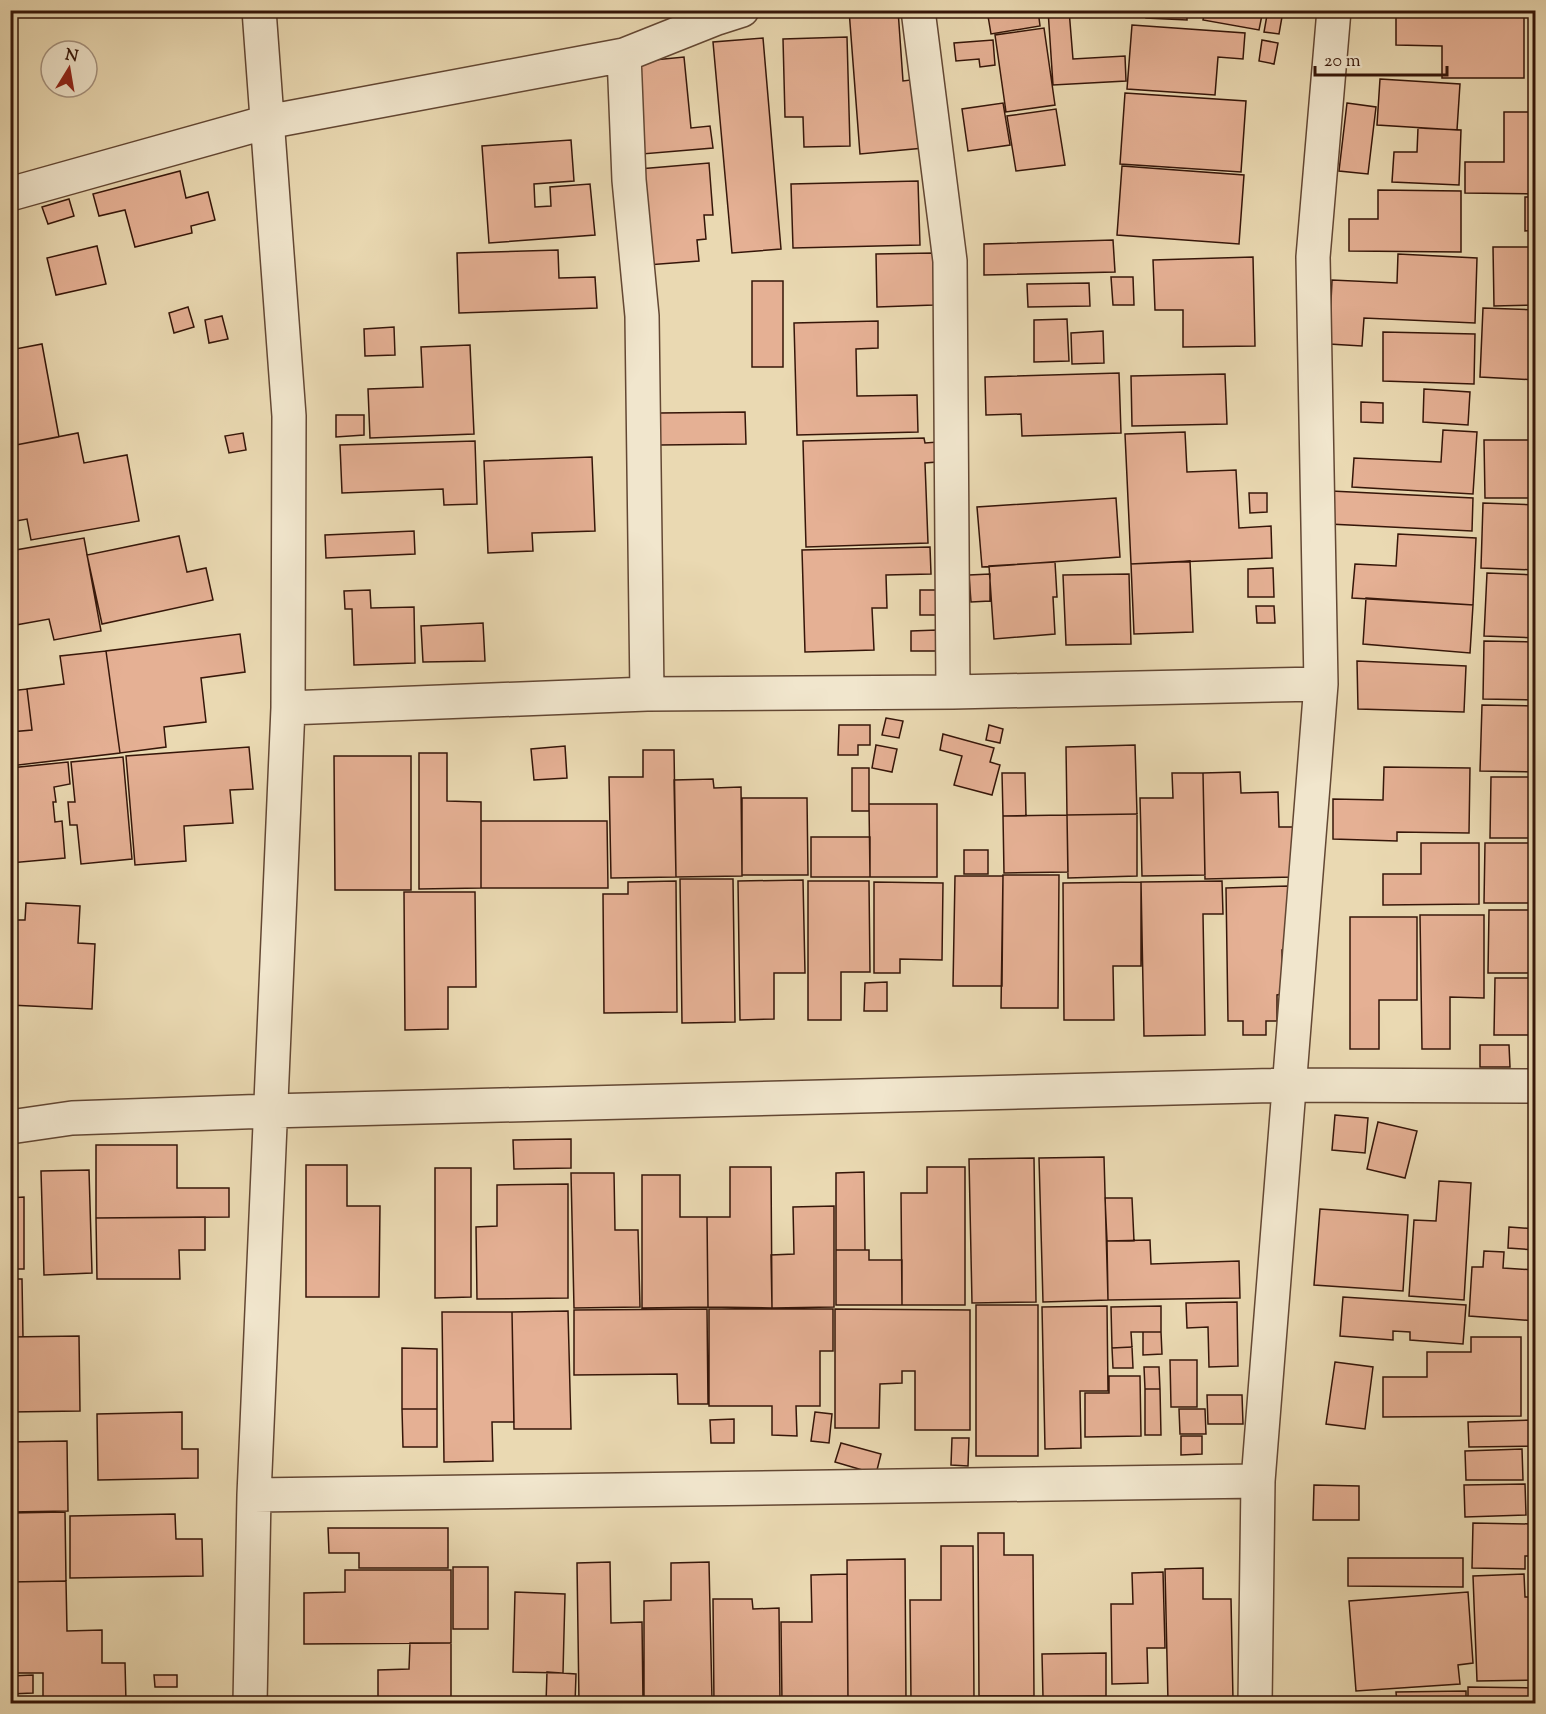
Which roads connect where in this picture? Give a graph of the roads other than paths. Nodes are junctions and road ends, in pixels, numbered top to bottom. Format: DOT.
graph roads {
  1 [pos="260,10"];
  2 [pos="918,10"];
  3 [pos="1334,10"];
  4 [pos="725,13"];
  5 [pos="624,55"];
  6 [pos="267,122"];
  7 [pos="10,194"];
  8 [pos="1321,684"];
  9 [pos="953,692"];
  10 [pos="647,694"];
  11 [pos="288,708"];
  12 [pos="1290,1084"];
  13 [pos="1536,1086"];
  14 [pos="268,1111"];
  15 [pos="10,1127"];
  16 [pos="1258,1481"];
  17 [pos="254,1495"];
  18 [pos="250,1704"];
  19 [pos="1255,1704"];
  1 -- 6 [label="street"];
  2 -- 9 [label="street"];
  3 -- 8 [label="street"];
  4 -- 5 [label="street"];
  5 -- 6 [label="street"];
  5 -- 10 [label="street"];
  6 -- 7 [label="street"];
  6 -- 11 [label="street"];
  8 -- 9 [label="street"];
  8 -- 12 [label="street"];
  9 -- 10 [label="street"];
  10 -- 11 [label="street"];
  11 -- 14 [label="street"];
  12 -- 13 [label="street"];
  12 -- 14 [label="street"];
  12 -- 16 [label="street"];
  14 -- 15 [label="street"];
  14 -- 17 [label="street"];
  16 -- 17 [label="street"];
  16 -- 19 [label="street"];
  17 -- 18 [label="street"];
}
